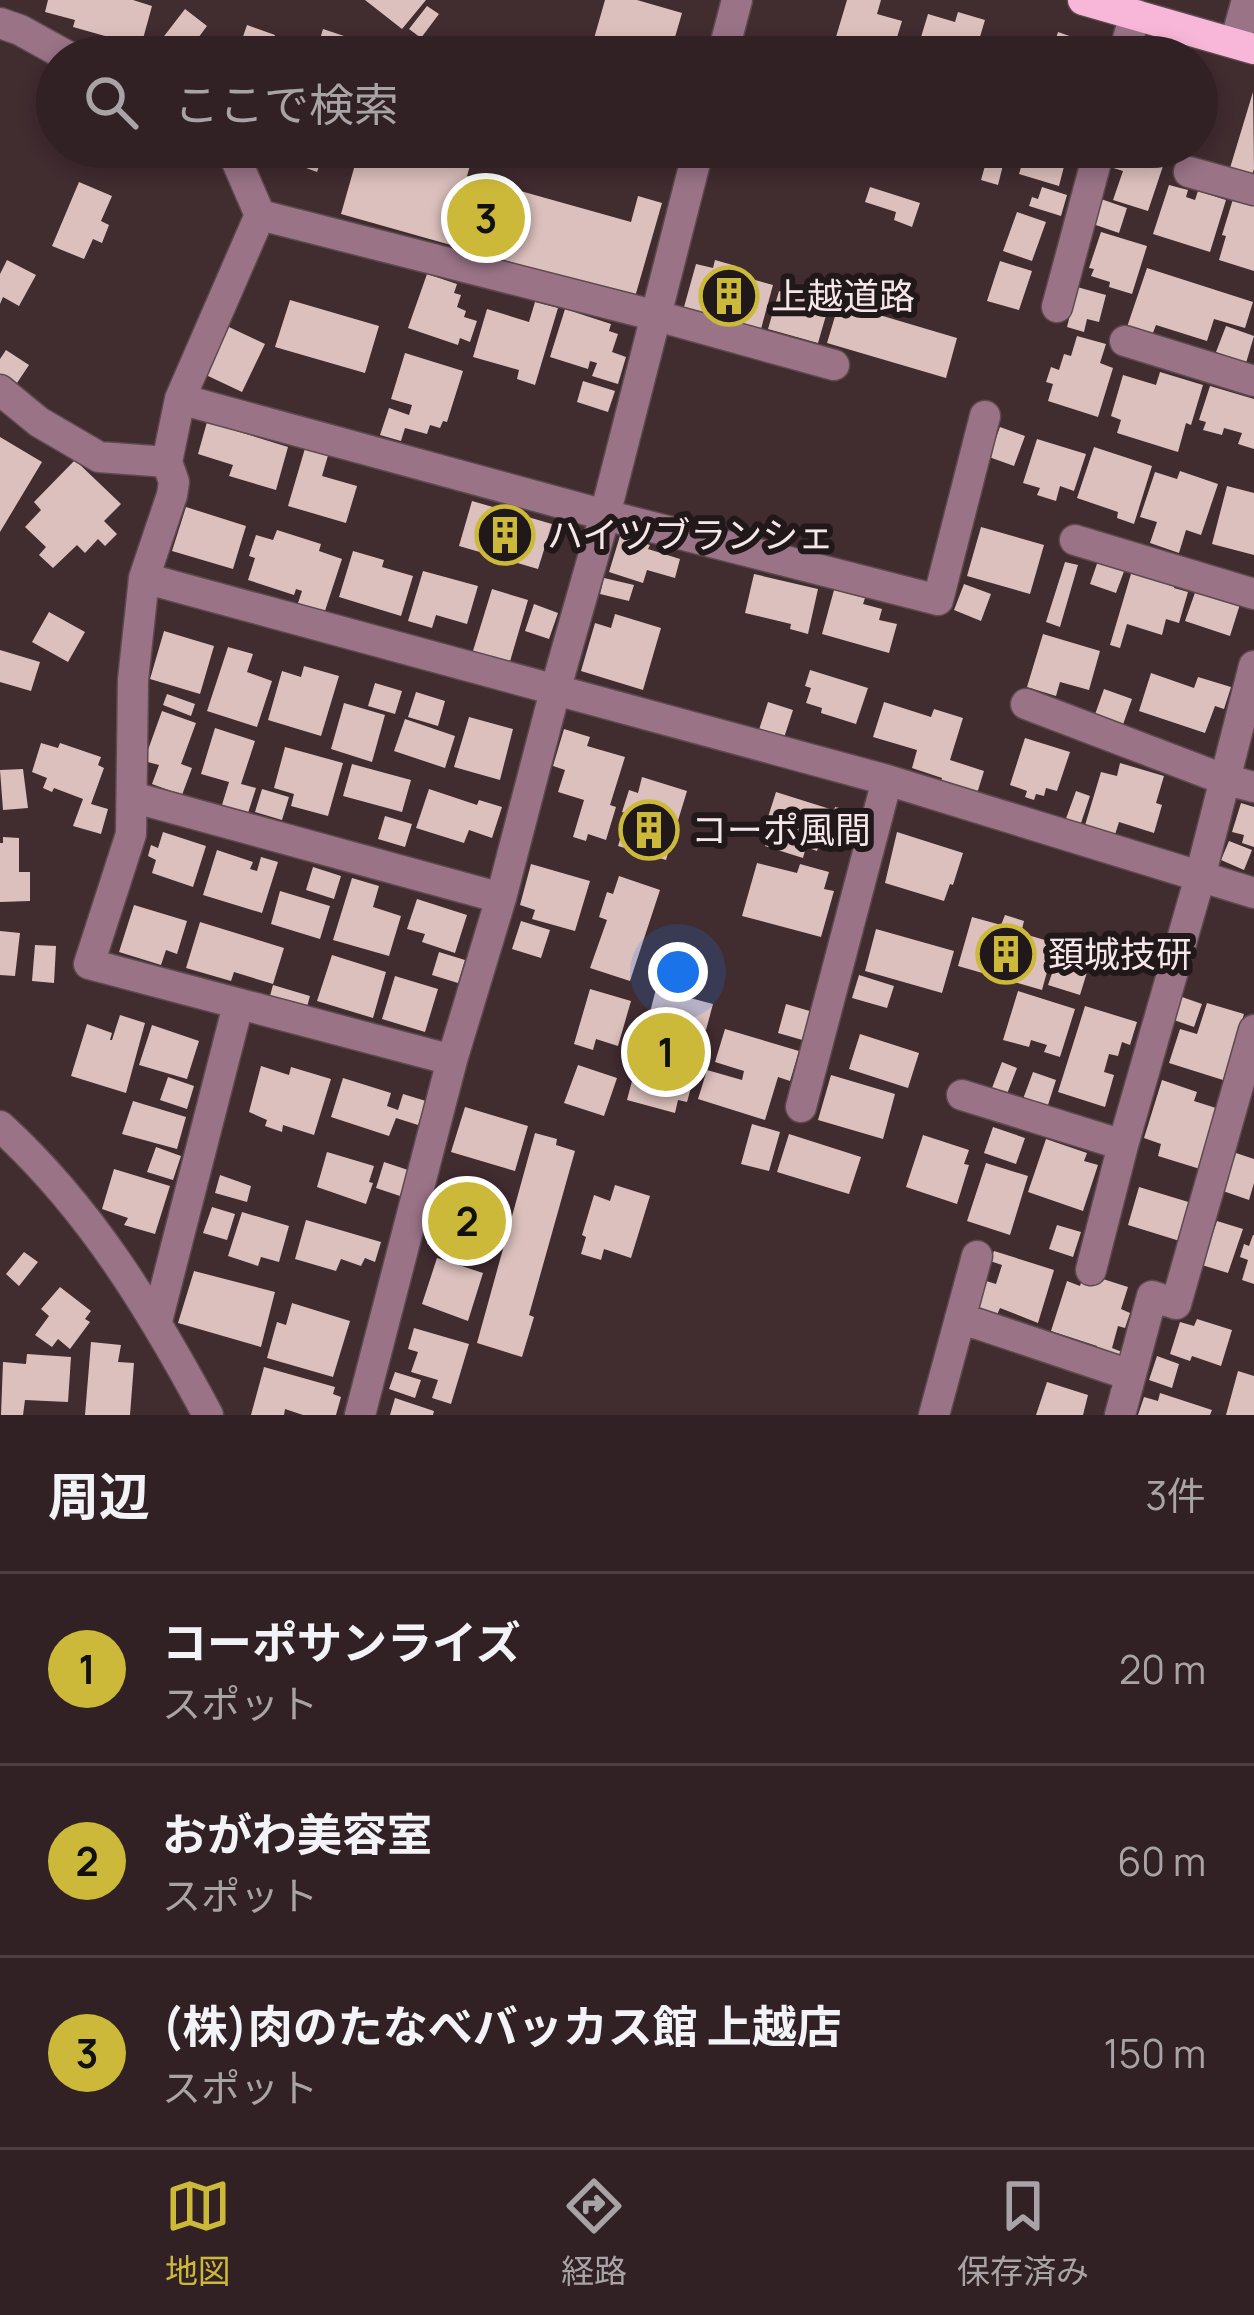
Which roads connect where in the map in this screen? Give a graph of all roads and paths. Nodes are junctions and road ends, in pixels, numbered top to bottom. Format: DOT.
graph roads {
  1 [pos="736,0"];
  2 [pos="1083,0"];
  3 [pos="1247,0"];
  4 [pos="1135,14"];
  5 [pos="0,23"];
  6 [pos="727,36"];
  7 [pos="1129,36"];
  8 [pos="1211,36"];
  9 [pos="36,39"];
  10 [pos="1245,46"];
  11 [pos="240,168"];
  12 [pos="694,168"];
  13 [pos="1094,168"];
  14 [pos="1189,172"];
  15 [pos="1254,190"];
  16 [pos="260,215"];
  17 [pos="1057,308"];
  18 [pos="657,316"];
  19 [pos="1125,341"];
  20 [pos="834,365"];
  21 [pos="1254,381"];
  22 [pos="0,390"];
  23 [pos="180,399"];
  24 [pos="985,416"];
  25 [pos="166,462"];
  26 [pos="604,515"];
  27 [pos="1075,540"];
  28 [pos="144,578"];
  29 [pos="1254,594"];
  30 [pos="1254,665"];
  31 [pos="555,691"];
  32 [pos="1026,704"];
  33 [pos="1223,779"];
  34 [pos="887,780"];
  35 [pos="1254,787"];
  36 [pos="131,797"];
  37 [pos="1200,877"];
  38 [pos="1254,893"];
  39 [pos="501,898"];
  40 [pos="238,1005"];
  41 [pos="1254,1030"];
  42 [pos="452,1060"];
  43 [pos="962,1095"];
  44 [pos="801,1107"];
  45 [pos="0,1126"];
  46 [pos="1123,1145"];
  47 [pos="976,1256"];
  48 [pos="1091,1270"];
  49 [pos="960,1318"];
  50 [pos="157,1321"];
  51 [pos="1130,1376"];
  52 [pos="208,1415"];
  53 [pos="360,1415"];
  54 [pos="934,1415"];
  55 [pos="1120,1415"];
  1 -- 6 [label="street"];
  2 -- 4 [label="main road"];
  3 -- 10 [label="street"];
  4 -- 7 [label="street"];
  4 -- 8 [label="main road"];
  5 -- 9 [label="street"];
  11 -- 16 [label="street"];
  12 -- 18 [label="street"];
  13 -- 17 [label="street"];
  14 -- 15 [label="street"];
  16 -- 18 [label="street"];
  16 -- 23 [label="street"];
  18 -- 20 [label="street"];
  18 -- 26 [label="street"];
  19 -- 21 [label="street"];
  22 -- 25 [label="street"];
  23 -- 25 [label="street"];
  23 -- 26 [label="street"];
  24 -- 26 [label="street"];
  25 -- 28 [label="street"];
  26 -- 31 [label="street"];
  27 -- 29 [label="street"];
  28 -- 31 [label="street"];
  28 -- 36 [label="street"];
  30 -- 33 [label="street"];
  31 -- 34 [label="street"];
  31 -- 39 [label="street"];
  32 -- 33 [label="street"];
  33 -- 35 [label="street"];
  33 -- 37 [label="street"];
  34 -- 37 [label="street"];
  34 -- 44 [label="street"];
  36 -- 39 [label="street"];
  36 -- 40 [label="street"];
  37 -- 38 [label="street"];
  37 -- 46 [label="street"];
  39 -- 42 [label="street"];
  40 -- 42 [label="street"];
  40 -- 50 [label="street"];
  41 -- 51 [label="street"];
  42 -- 53 [label="street"];
  43 -- 46 [label="street"];
  45 -- 50 [label="street"];
  46 -- 48 [label="street"];
  47 -- 49 [label="street"];
  49 -- 51 [label="street"];
  49 -- 54 [label="street"];
  50 -- 52 [label="street"];
  51 -- 55 [label="street"];
}
